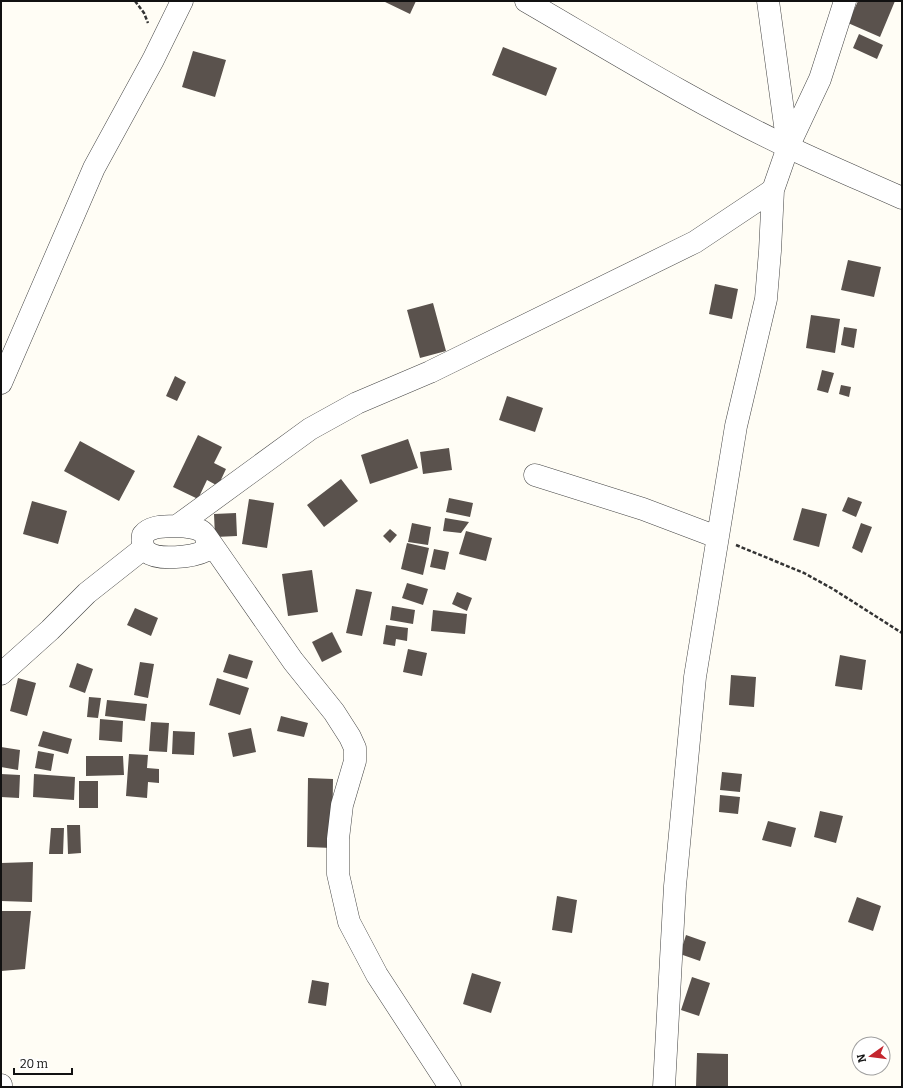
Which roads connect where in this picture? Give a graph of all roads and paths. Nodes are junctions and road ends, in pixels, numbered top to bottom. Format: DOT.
graph roads {
  1 [pos="182,1"];
  2 [pos="526,1"];
  3 [pos="768,1"];
  4 [pos="846,1"];
  5 [pos="788,147"];
  6 [pos="773,190"];
  7 [pos="902,198"];
  8 [pos="1,383"];
  9 [pos="535,475"];
  10 [pos="177,526"];
  11 [pos="206,536"];
  12 [pos="717,537"];
  13 [pos="144,548"];
  14 [pos="902,633"];
  15 [pos="1,674"];
  16 [pos="450,1087"];
  17 [pos="664,1087"];
  1 -- 8 [label="street"];
  2 -- 5 [label="street"];
  3 -- 5 [label="street"];
  4 -- 5 [label="street"];
  5 -- 6 [label="street"];
  5 -- 7 [label="street"];
  6 -- 10 [label="street"];
  6 -- 12 [label="street"];
  9 -- 12 [label="street"];
  10 -- 11 [label="street"];
  10 -- 13 [label="street"];
  11 -- 13 [label="street"];
  11 -- 16 [label="street"];
  12 -- 14 [label="path"];
  12 -- 17 [label="street"];
  13 -- 15 [label="street"];
}
